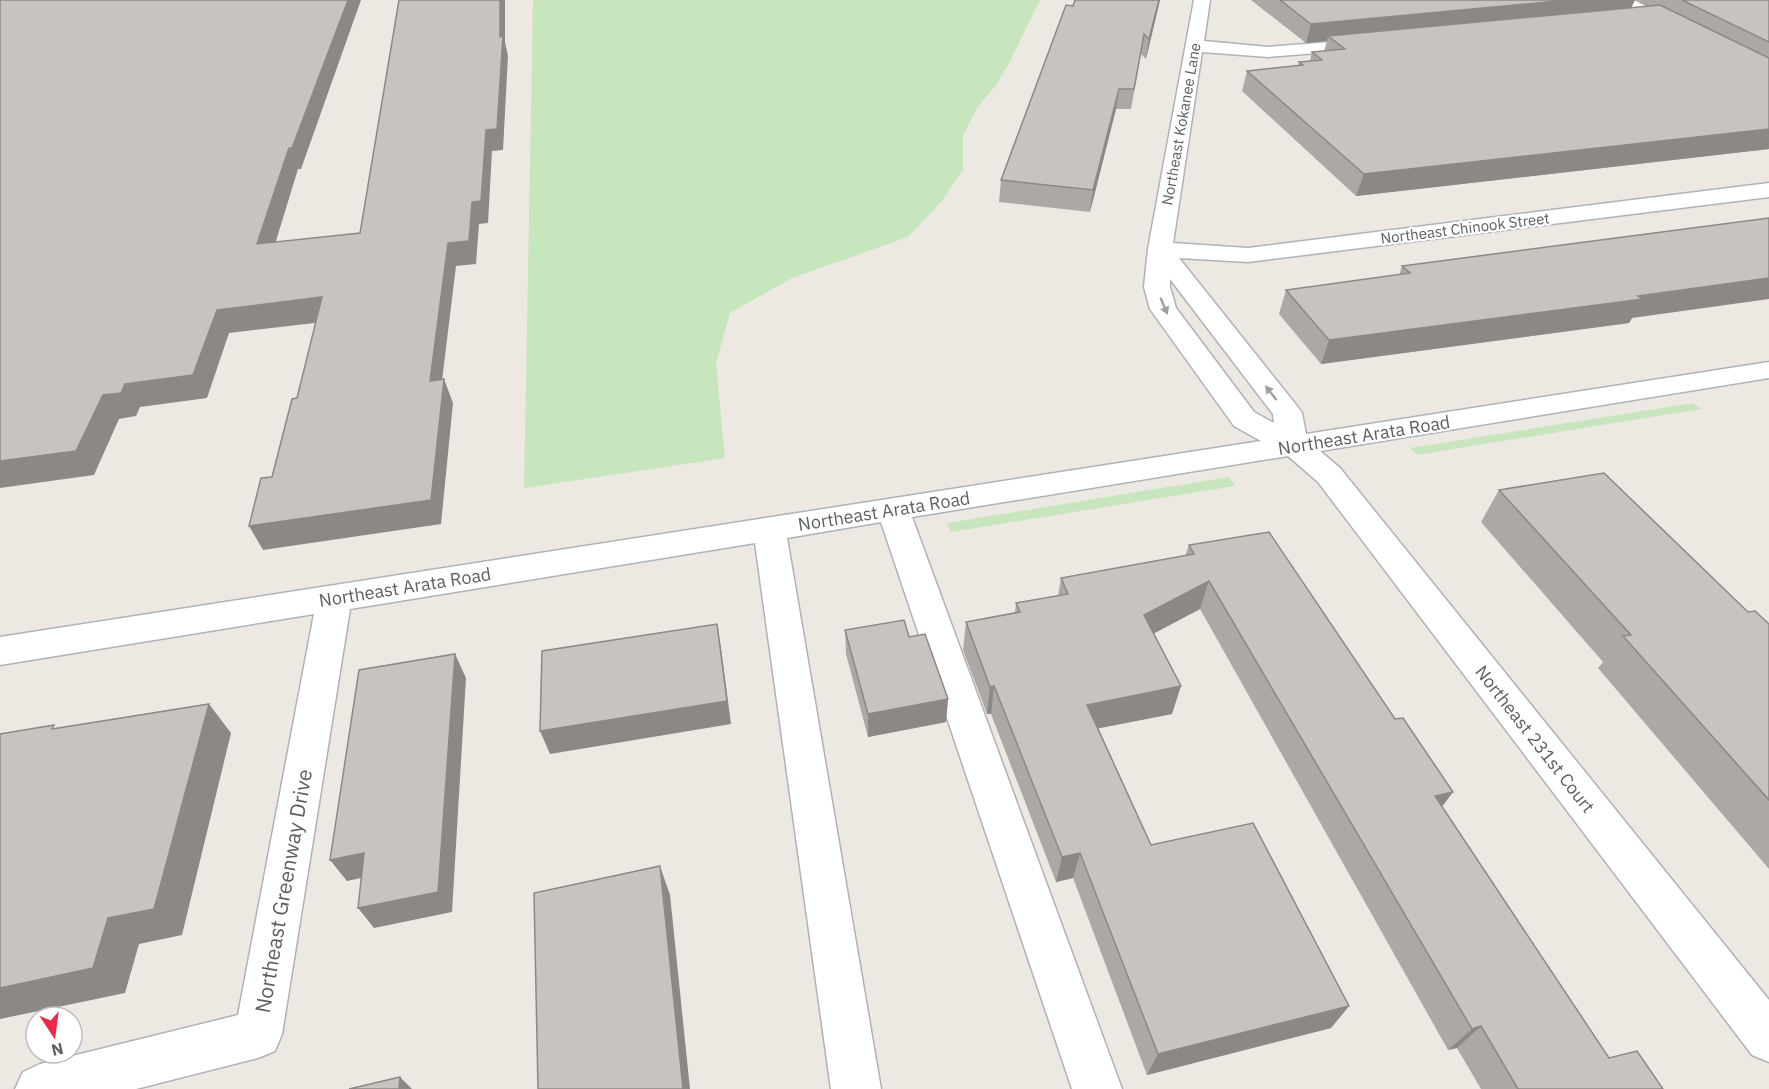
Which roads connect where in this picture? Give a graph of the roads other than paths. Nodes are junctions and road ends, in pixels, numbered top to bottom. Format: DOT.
graph roads {
  1 [pos="1202,0"];
  2 [pos="1621,0"];
  3 [pos="1654,17"];
  4 [pos="1619,20"];
  5 [pos="1696,38"];
  6 [pos="1381,43"];
  7 [pos="1194,46"];
  8 [pos="1769,190"];
  9 [pos="1160,249"];
  10 [pos="1769,370"];
  11 [pos="1294,446"];
  12 [pos="893,510"];
  13 [pos="769,529"];
  14 [pos="334,598"];
  15 [pos="0,651"];
  16 [pos="1769,1038"];
  17 [pos="40,1089"];
  18 [pos="856,1089"];
  19 [pos="1097,1089"];
  1 -- 7 [label="street, Northeast Kokanee Lane"];
  2 -- 3 [label="street"];
  3 -- 4 [label="street"];
  3 -- 5 [label="street"];
  6 -- 7 [label="street"];
  7 -- 9 [label="street, Northeast Kokanee Lane"];
  8 -- 9 [label="street, Northeast Chinook Street"];
  11 -- 9 [label="street, one-way"];
  9 -- 11 [label="street, Northeast Kokanee Lane, one-way"];
  10 -- 11 [label="street, Northeast Arata Road"];
  11 -- 12 [label="street, Northeast Arata Road"];
  11 -- 16 [label="street, Northeast 231st Court"];
  12 -- 13 [label="street, Northeast Arata Road"];
  12 -- 19 [label="street"];
  13 -- 14 [label="street, Northeast Arata Road"];
  13 -- 18 [label="street"];
  14 -- 15 [label="street, Northeast Arata Road"];
  14 -- 17 [label="street, Northeast Greenway Drive"];
}
